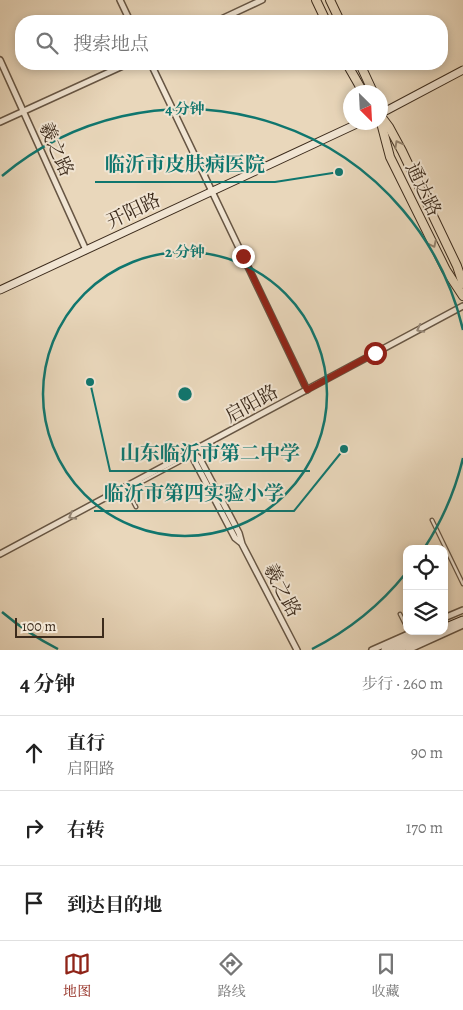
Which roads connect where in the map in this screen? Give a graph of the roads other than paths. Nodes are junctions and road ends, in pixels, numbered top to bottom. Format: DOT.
graph roads {
  1 [pos="120,0"];
  2 [pos="262,0"];
  3 [pos="316,0"];
  4 [pos="330,0"];
  5 [pos="127,15"];
  6 [pos="230,15"];
  7 [pos="323,15"];
  8 [pos="337,15"];
  9 [pos="0,60"];
  10 [pos="113,70"];
  11 [pos="153,70"];
  12 [pos="350,70"];
  13 [pos="363,70"];
  14 [pos="463,70"];
  15 [pos="359,85"];
  16 [pos="370,85"];
  17 [pos="24,112"];
  18 [pos="388,112"];
  19 [pos="0,122"];
  20 [pos="388,126"];
  21 [pos="344,130"];
  22 [pos="383,130"];
  23 [pos="211,192"];
  24 [pos="86,250"];
  25 [pos="463,284"];
  26 [pos="0,290"];
  27 [pos="463,296"];
  28 [pos="463,306"];
  29 [pos="307,390"];
  30 [pos="192,452"];
  31 [pos="124,490"];
  32 [pos="136,507"];
  33 [pos="432,520"];
  34 [pos="0,554"];
  35 [pos="463,584"];
  36 [pos="463,610"];
  37 [pos="400,614"];
  38 [pos="463,615"];
  39 [pos="448,616"];
  40 [pos="403,619"];
  41 [pos="463,620"];
  42 [pos="448,622"];
  43 [pos="463,625"];
  44 [pos="448,626"];
  45 [pos="404,635"];
  46 [pos="406,635"];
  47 [pos="429,635"];
  48 [pos="297,650"];
  49 [pos="372,650"];
  50 [pos="385,650"];
  51 [pos="397,650"];
  52 [pos="408,650"];
  1 -- 5 [label="street"];
  2 -- 6 [label="street"];
  3 -- 7 [label="main road"];
  4 -- 8 [label="main road"];
  9 -- 17 [label="street, 羲之路"];
  10 -- 17 [label="street"];
  11 -- 23 [label="street"];
  12 -- 15 [label="main road"];
  13 -- 16 [label="main road"];
  14 -- 18 [label="street"];
  17 -- 19 [label="street"];
  17 -- 24 [label="street, 羲之路"];
  25 -- 20 [label="main road, 通达路, one-way"];
  21 -- 23 [label="street, 开阳路"];
  22 -- 27 [label="main road, 通达路, one-way"];
  23 -- 24 [label="street, 开阳路"];
  23 -- 29 [label="street"];
  24 -- 26 [label="street, 开阳路"];
  28 -- 29 [label="street, 启阳路, one-way"];
  29 -- 30 [label="street, 启阳路"];
  30 -- 31 [label="street, 启阳路"];
  30 -- 48 [label="street, 羲之路"];
  31 -- 32 [label="lane"];
  31 -- 34 [label="street, 启阳路, one-way"];
  33 -- 35 [label="lane"];
  36 -- 39 [label="street"];
  37 -- 40 [label="lane"];
  38 -- 42 [label="street"];
  41 -- 44 [label="street"];
  43 -- 52 [label="street"];
  45 -- 49 [label="street"];
  46 -- 50 [label="street"];
  47 -- 51 [label="street"];
}
